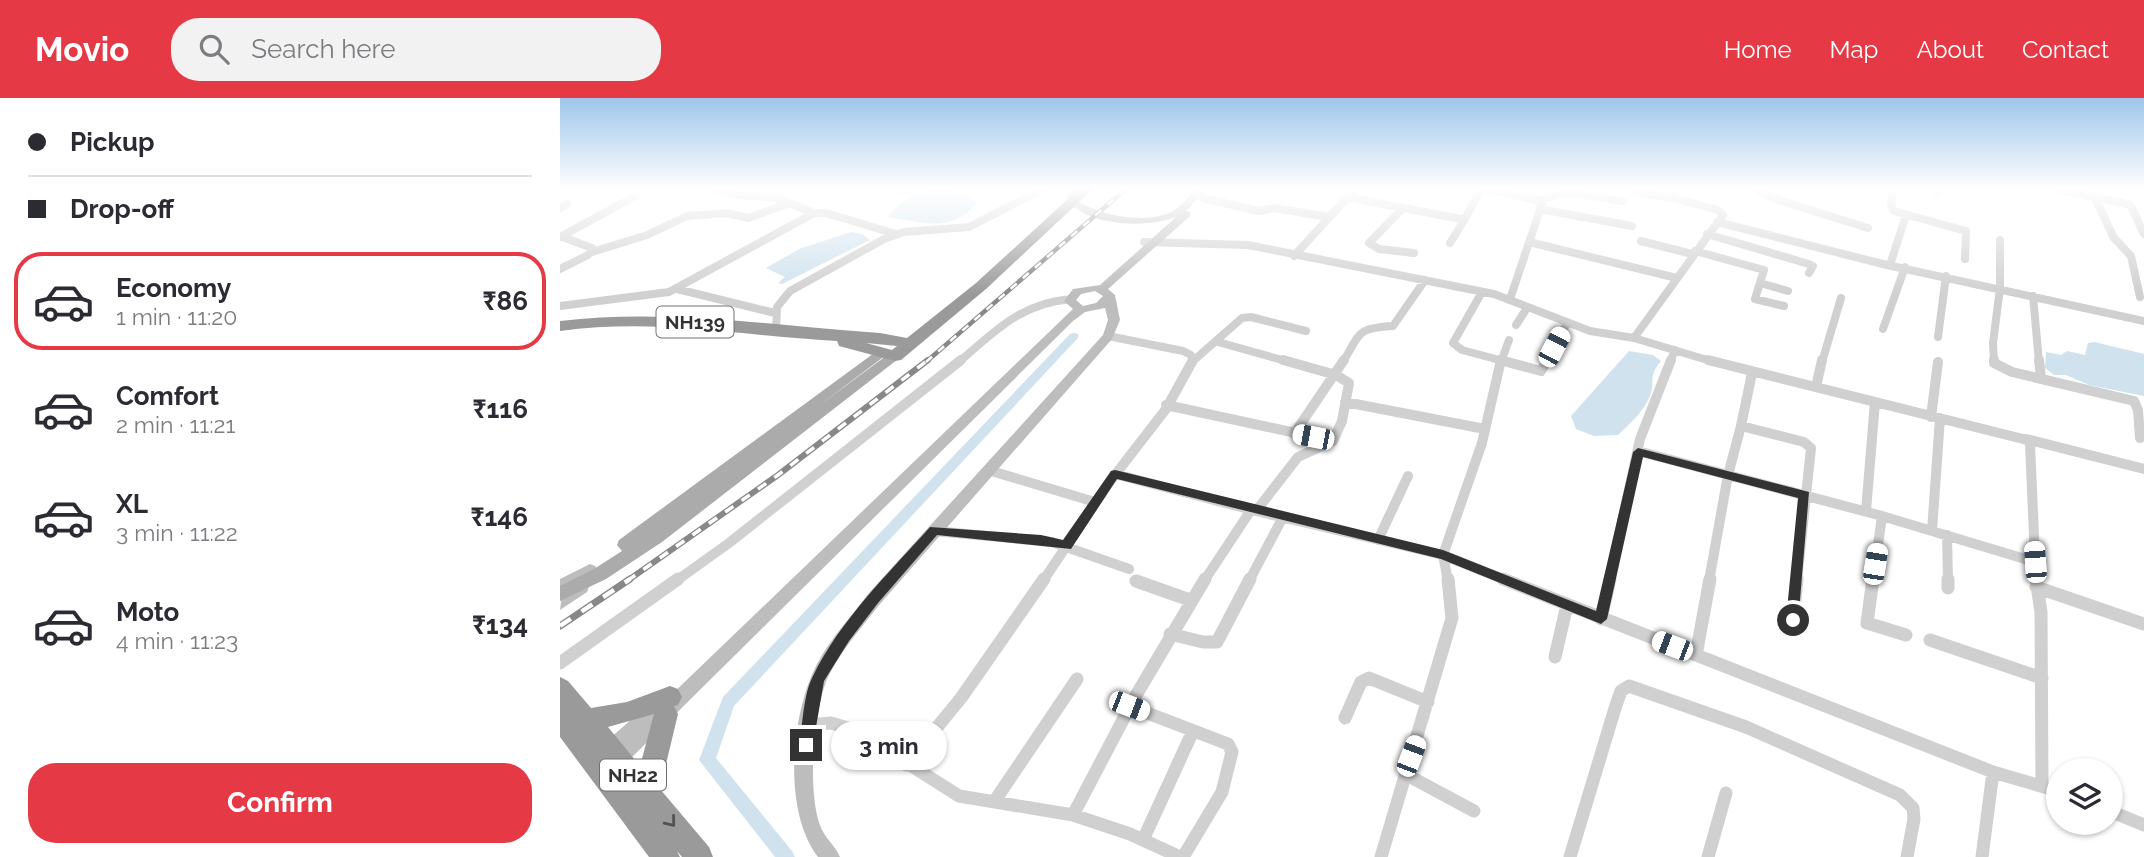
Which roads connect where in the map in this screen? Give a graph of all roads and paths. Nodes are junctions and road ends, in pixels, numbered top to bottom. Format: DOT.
graph roads {
  1 [pos="586,223"];
  2 [pos="672,223"];
  3 [pos="797,223"];
  4 [pos="861,223"];
  5 [pos="976,223"];
  6 [pos="1047,223"];
  7 [pos="1164,223"];
  8 [pos="1169,223"];
  9 [pos="1323,223"];
  10 [pos="1386,223"];
  11 [pos="1461,223"];
  12 [pos="1534,223"];
  13 [pos="1621,223"];
  14 [pos="1716,223"];
  15 [pos="1723,223"];
  16 [pos="1853,223"];
  17 [pos="1903,223"];
  18 [pos="1940,223"];
  19 [pos="2107,223"];
  20 [pos="1632,226"];
  21 [pos="1868,228"];
  22 [pos="896,234"];
  23 [pos="1707,234"];
  24 [pos="561,237"];
  25 [pos="2000,240"];
  26 [pos="1641,241"];
  27 [pos="1149,242"];
  28 [pos="1529,242"];
  29 [pos="1450,243"];
  30 [pos="592,252"];
  31 [pos="1414,253"];
  32 [pos="1693,253"];
  33 [pos="1294,256"];
  34 [pos="1965,258"];
  35 [pos="1891,265"];
  36 [pos="1905,267"];
  37 [pos="560,269"];
  38 [pos="1809,273"];
  39 [pos="1946,276"];
  40 [pos="1678,278"];
  41 [pos="1425,280"];
  42 [pos="1760,283"];
  43 [pos="2000,288"];
  44 [pos="677,289"];
  45 [pos="1101,291"];
  46 [pos="1788,291"];
  47 [pos="1482,292"];
  48 [pos="2033,296"];
  49 [pos="2140,297"];
  50 [pos="1841,298"];
  51 [pos="1510,299"];
  52 [pos="1075,304"];
  53 [pos="560,306"];
  54 [pos="1784,306"];
  55 [pos="1527,307"];
  56 [pos="2144,321"];
  57 [pos="775,322"];
  58 [pos="1567,323"];
  59 [pos="1516,325"];
  60 [pos="560,326"];
  61 [pos="1883,329"];
  62 [pos="1306,331"];
  63 [pos="1108,336"];
  64 [pos="1938,337"];
  65 [pos="1634,338"];
  66 [pos="1509,340"];
  67 [pos="1217,342"];
  68 [pos="895,348"];
  69 [pos="1675,350"];
  70 [pos="1501,360"];
  71 [pos="1193,361"];
  72 [pos="1938,362"];
  73 [pos="1752,373"];
  74 [pos="1336,375"];
  75 [pos="2041,378"];
  76 [pos="1816,387"];
  77 [pos="1345,402"];
  78 [pos="1875,402"];
  79 [pos="1166,405"];
  80 [pos="1935,417"];
  81 [pos="1741,426"];
  82 [pos="1485,429"];
  83 [pos="1294,434"];
  84 [pos="2020,437"];
  85 [pos="2140,438"];
  86 [pos="1333,441"];
  87 [pos="1638,452"];
  88 [pos="2144,469"];
  89 [pos="988,470"];
  90 [pos="1115,474"];
  91 [pos="1728,475"];
  92 [pos="1408,477"];
  93 [pos="1804,495"];
  94 [pos="1095,502"];
  95 [pos="1254,510"];
  96 [pos="1866,512"];
  97 [pos="1882,516"];
  98 [pos="1283,517"];
  99 [pos="934,531"];
  100 [pos="1932,531"];
  101 [pos="1947,536"];
  102 [pos="1378,540"];
  103 [pos="1066,546"];
  104 [pos="1443,555"];
  105 [pos="2035,562"];
  106 [pos="1129,569"];
  107 [pos="1136,581"];
  108 [pos="2036,587"];
  109 [pos="1948,589"];
  110 [pos="563,593"];
  111 [pos="1189,600"];
  112 [pos="1567,606"];
  113 [pos="1601,619"];
  114 [pos="1793,620"];
  115 [pos="2144,624"];
  116 [pos="1170,634"];
  117 [pos="1906,635"];
  118 [pos="1930,640"];
  119 [pos="1696,655"];
  120 [pos="1555,657"];
  121 [pos="560,663"];
  122 [pos="2042,678"];
  123 [pos="1077,679"];
  124 [pos="562,700"];
  125 [pos="1429,702"];
  126 [pos="668,706"];
  127 [pos="1129,706"];
  128 [pos="1345,718"];
  129 [pos="587,720"];
  130 [pos="808,725"];
  131 [pos="1193,731"];
  132 [pos="607,762"];
  133 [pos="906,765"];
  134 [pos="1993,772"];
  135 [pos="1405,774"];
  136 [pos="2042,785"];
  137 [pos="2046,786"];
  138 [pos="646,792"];
  139 [pos="1726,793"];
  140 [pos="994,802"];
  141 [pos="1475,811"];
  142 [pos="1073,815"];
  143 [pos="2123,816"];
  144 [pos="2144,825"];
  145 [pos="1143,839"];
  146 [pos="666,857"];
  147 [pos="699,857"];
  148 [pos="830,857"];
  149 [pos="1182,857"];
  150 [pos="1381,857"];
  151 [pos="1570,857"];
  152 [pos="1707,857"];
  153 [pos="1907,857"];
  154 [pos="1982,857"];
  1 -- 24 [label="street"];
  2 -- 30 [label="street"];
  3 -- 44 [label="street"];
  4 -- 22 [label="street"];
  5 -- 22 [label="street"];
  6 -- 68 [label="highway"];
  7 -- 27 [label="street"];
  8 -- 27 [label="street"];
  9 -- 33 [label="street"];
  10 -- 31 [label="street"];
  11 -- 29 [label="street"];
  12 -- 28 [label="street"];
  13 -- 20 [label="street"];
  14 -- 23 [label="street"];
  15 -- 35 [label="street"];
  16 -- 21 [label="street"];
  17 -- 35 [label="street"];
  18 -- 34 [label="street"];
  19 -- 49 [label="street"];
  22 -- 57 [label="street"];
  23 -- 32 [label="street"];
  23 -- 38 [label="street"];
  24 -- 30 [label="street"];
  25 -- 43 [label="street"];
  26 -- 32 [label="street"];
  27 -- 33 [label="street"];
  27 -- 45 [label="street"];
  28 -- 40 [label="street"];
  28 -- 51 [label="street"];
  30 -- 37 [label="street"];
  32 -- 40 [label="street"];
  32 -- 42 [label="street"];
  33 -- 41 [label="street"];
  35 -- 36 [label="street"];
  36 -- 39 [label="street"];
  36 -- 61 [label="street"];
  39 -- 43 [label="street"];
  39 -- 64 [label="street"];
  40 -- 65 [label="street"];
  41 -- 47 [label="street"];
  41 -- 74 [label="street"];
  42 -- 46 [label="street"];
  42 -- 54 [label="street"];
  43 -- 48 [label="street"];
  43 -- 75 [label="street"];
  44 -- 53 [label="street"];
  44 -- 57 [label="street"];
  45 -- 52 [label="street"];
  45 -- 52 [label="street"];
  45 -- 63 [label="street"];
  47 -- 51 [label="street"];
  47 -- 70 [label="street"];
  48 -- 56 [label="street"];
  48 -- 75 [label="street"];
  50 -- 76 [label="street"];
  51 -- 55 [label="street"];
  52 -- 121 [label="street"];
  52 -- 126 [label="street"];
  55 -- 58 [label="street"];
  55 -- 59 [label="street"];
  57 -- 60 [label="highway, NH139"];
  57 -- 68 [label="highway, NH139"];
  58 -- 65 [label="street"];
  58 -- 70 [label="street"];
  62 -- 67 [label="street"];
  63 -- 71 [label="street"];
  63 -- 89 [label="street"];
  65 -- 69 [label="street"];
  66 -- 70 [label="street"];
  67 -- 71 [label="street"];
  67 -- 74 [label="street"];
  68 -- 110 [label="main road"];
  69 -- 73 [label="street"];
  69 -- 87 [label="street"];
  70 -- 82 [label="street"];
  71 -- 79 [label="street"];
  72 -- 80 [label="street"];
  73 -- 76 [label="street"];
  73 -- 81 [label="street"];
  74 -- 77 [label="street"];
  74 -- 83 [label="street"];
  75 -- 85 [label="street"];
  76 -- 78 [label="street"];
  77 -- 82 [label="street"];
  77 -- 86 [label="street"];
  78 -- 80 [label="street"];
  78 -- 96 [label="street"];
  79 -- 83 [label="street"];
  79 -- 90 [label="street"];
  80 -- 84 [label="street"];
  80 -- 100 [label="street"];
  81 -- 91 [label="street"];
  81 -- 93 [label="street"];
  82 -- 104 [label="street"];
  83 -- 86 [label="street"];
  84 -- 88 [label="street"];
  84 -- 105 [label="street"];
  86 -- 95 [label="street"];
  87 -- 91 [label="street"];
  87 -- 113 [label="street"];
  89 -- 94 [label="street"];
  89 -- 99 [label="street"];
  90 -- 94 [label="street"];
  90 -- 95 [label="street"];
  91 -- 93 [label="street"];
  91 -- 119 [label="street"];
  92 -- 102 [label="street"];
  93 -- 96 [label="street"];
  93 -- 114 [label="street"];
  94 -- 103 [label="street"];
  95 -- 98 [label="street"];
  95 -- 111 [label="street"];
  96 -- 97 [label="street"];
  97 -- 100 [label="street"];
  97 -- 117 [label="street"];
  98 -- 102 [label="street"];
  98 -- 116 [label="street"];
  99 -- 103 [label="street"];
  99 -- 130 [label="street"];
  100 -- 101 [label="street"];
  101 -- 105 [label="street"];
  101 -- 109 [label="street"];
  102 -- 104 [label="street"];
  103 -- 106 [label="street"];
  103 -- 133 [label="street"];
  104 -- 112 [label="street"];
  104 -- 125 [label="street"];
  105 -- 108 [label="street"];
  107 -- 111 [label="street"];
  108 -- 115 [label="street"];
  108 -- 122 [label="street"];
  111 -- 116 [label="street"];
  112 -- 113 [label="street"];
  112 -- 120 [label="street"];
  113 -- 119 [label="street"];
  116 -- 127 [label="street"];
  118 -- 122 [label="street"];
  119 -- 134 [label="street"];
  122 -- 136 [label="street"];
  123 -- 140 [label="street"];
  124 -- 129 [label="highway, NH22"];
  124 -- 132 [label="highway, NH22"];
  125 -- 128 [label="street"];
  125 -- 135 [label="street"];
  126 -- 129 [label="highway"];
  126 -- 132 [label="street"];
  126 -- 138 [label="highway"];
  127 -- 131 [label="street"];
  127 -- 142 [label="street"];
  129 -- 132 [label="highway, NH22"];
  130 -- 133 [label="street"];
  130 -- 148 [label="street"];
  131 -- 145 [label="street"];
  131 -- 149 [label="street"];
  132 -- 138 [label="highway, NH22"];
  132 -- 146 [label="highway, NH22"];
  133 -- 140 [label="street"];
  134 -- 136 [label="street"];
  134 -- 154 [label="street"];
  135 -- 141 [label="street"];
  135 -- 150 [label="street"];
  136 -- 137 [label="street"];
  138 -- 147 [label="highway, NH22, one-way"];
  139 -- 152 [label="street"];
  140 -- 142 [label="street"];
  142 -- 145 [label="street"];
  143 -- 144 [label="street"];
  145 -- 149 [label="street"];
  151 -- 153 [label="street"];
}
